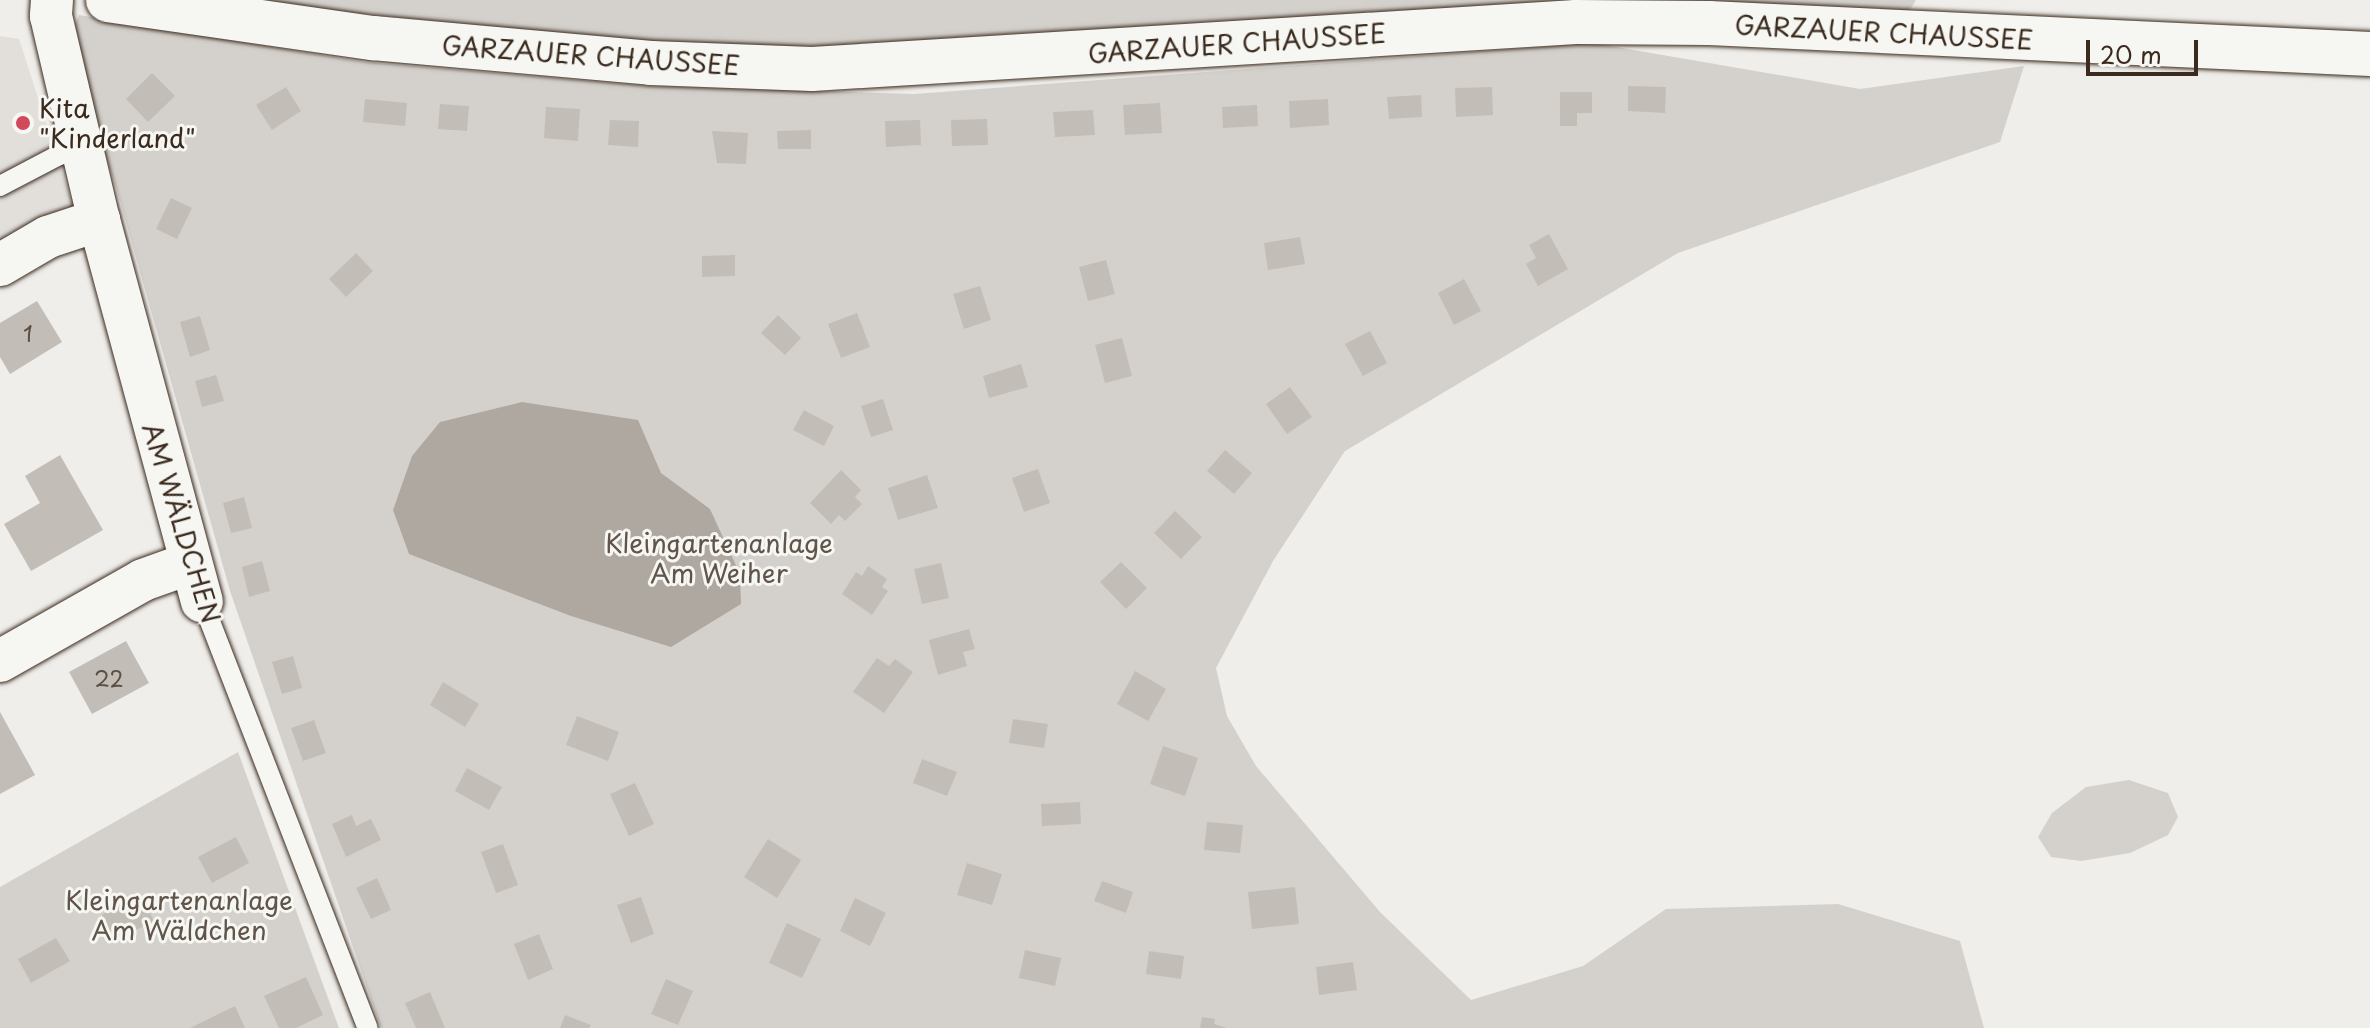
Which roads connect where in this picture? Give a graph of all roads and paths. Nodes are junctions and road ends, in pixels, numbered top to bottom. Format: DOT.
graph roads {
  1 [pos="52,0"];
  2 [pos="108,0"];
  3 [pos="2370,54"];
  4 [pos="82,150"];
  5 [pos="0,186"];
  6 [pos="99,220"];
  7 [pos="0,265"];
  8 [pos="195,582"];
  9 [pos="0,661"];
  10 [pos="368,1028"];
  1 -- 4 [label="street, AM WÄLDCHEN"];
  2 -- 3 [label="main road, GARZAUER CHAUSSEE"];
  4 -- 5 [label="lane"];
  4 -- 6 [label="street, AM WÄLDCHEN"];
  6 -- 7 [label="street"];
  6 -- 8 [label="street, AM WÄLDCHEN"];
  8 -- 9 [label="street"];
  8 -- 10 [label="lane, AM WÄLDCHEN"];
}
